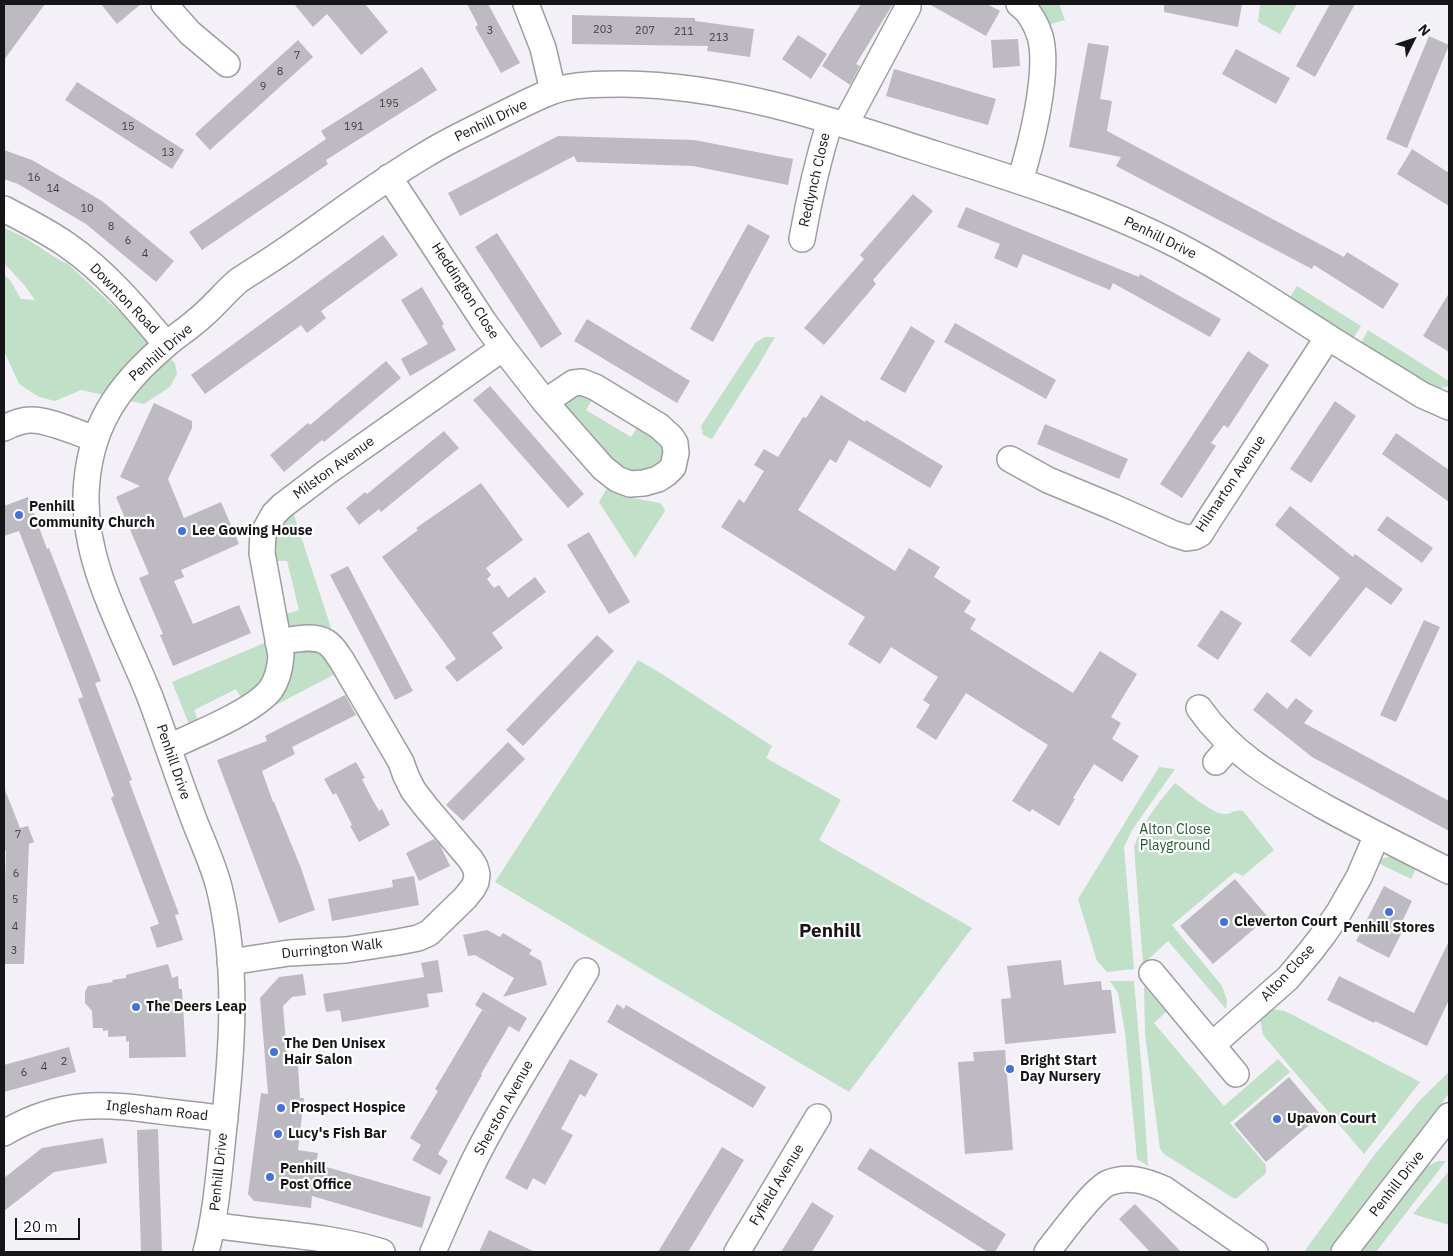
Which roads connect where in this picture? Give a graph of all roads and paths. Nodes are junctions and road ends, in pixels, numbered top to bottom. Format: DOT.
graph roads {
  1 [pos="164,4"];
  2 [pos="526,4"];
  3 [pos="1019,4"];
  4 [pos="908,7"];
  5 [pos="228,64"];
  6 [pos="553,91"];
  7 [pos="837,123"];
  8 [pos="389,178"];
  9 [pos="1020,181"];
  10 [pos="4,209"];
  11 [pos="802,239"];
  12 [pos="1328,337"];
  13 [pos="166,344"];
  14 [pos="502,348"];
  15 [pos="545,402"];
  16 [pos="1449,407"];
  17 [pos="4,428"];
  18 [pos="95,439"];
  19 [pos="1010,459"];
  20 [pos="278,642"];
  21 [pos="1199,708"];
  22 [pos="169,748"];
  23 [pos="1377,835"];
  24 [pos="1449,871"];
  25 [pos="230,962"];
  26 [pos="586,971"];
  27 [pos="1152,973"];
  28 [pos="1212,1045"];
  29 [pos="1236,1074"];
  30 [pos="1449,1116"];
  31 [pos="818,1118"];
  32 [pos="225,1119"];
  33 [pos="4,1133"];
  34 [pos="1441,1143"];
  35 [pos="213,1225"];
  36 [pos="206,1252"];
  37 [pos="382,1252"];
  38 [pos="434,1252"];
  39 [pos="737,1252"];
  40 [pos="1047,1252"];
  41 [pos="1255,1252"];
  42 [pos="1344,1252"];
  1 -- 5 [label="street"];
  2 -- 6 [label="street"];
  3 -- 9 [label="street"];
  4 -- 7 [label="street"];
  6 -- 7 [label="street, Penhill Drive"];
  6 -- 8 [label="street, Penhill Drive"];
  7 -- 9 [label="street, Penhill Drive"];
  7 -- 11 [label="street, Redlynch Close"];
  8 -- 13 [label="street, Penhill Drive"];
  8 -- 14 [label="street, Heddington Close"];
  9 -- 12 [label="street, Penhill Drive"];
  10 -- 13 [label="street, Downton Road"];
  12 -- 16 [label="street, Penhill Drive"];
  12 -- 19 [label="street, Hilmarton Avenue"];
  13 -- 18 [label="street, Penhill Drive"];
  14 -- 15 [label="street, Heddington Close"];
  14 -- 20 [label="street, Milston Avenue"];
  15 -- 15 [label="street, Heddington Close"];
  17 -- 18 [label="street"];
  18 -- 22 [label="street, Penhill Drive"];
  20 -- 22 [label="street, Milston Avenue"];
  20 -- 25 [label="street, Durrington Walk"];
  21 -- 23 [label="street"];
  22 -- 25 [label="street, Penhill Drive"];
  23 -- 24 [label="street"];
  23 -- 28 [label="street, Alton Close"];
  25 -- 32 [label="street, Penhill Drive"];
  26 -- 38 [label="street, Sherston Avenue"];
  27 -- 28 [label="street"];
  28 -- 29 [label="street"];
  30 -- 34 [label="street, Penhill Drive"];
  31 -- 39 [label="street, Fyfield Avenue"];
  32 -- 33 [label="street, Inglesham Road"];
  32 -- 35 [label="street, Penhill Drive"];
  34 -- 42 [label="street, Penhill Drive"];
  35 -- 36 [label="street, Penhill Drive"];
  35 -- 37 [label="street"];
  40 -- 41 [label="street"];
}
